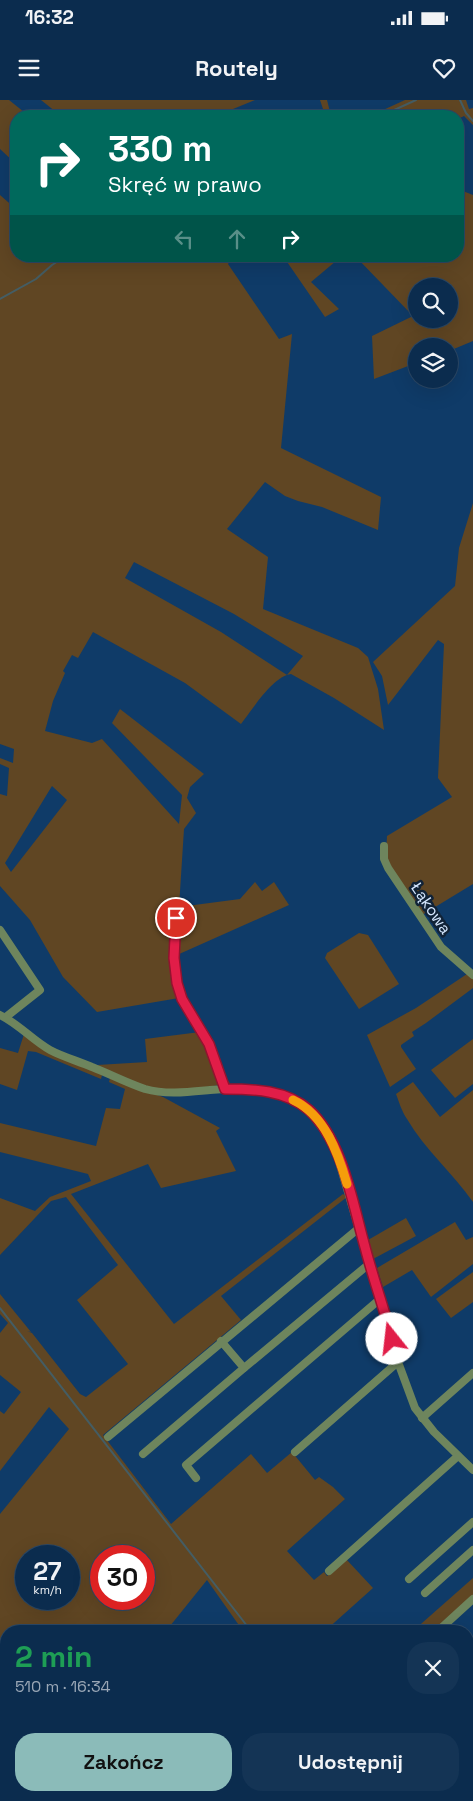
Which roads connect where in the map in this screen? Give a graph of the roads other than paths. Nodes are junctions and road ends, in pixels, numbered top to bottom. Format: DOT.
graph roads {
  1 [pos="384,846"];
  2 [pos="176,918"];
  3 [pos="0,930"];
  4 [pos="473,975"];
  5 [pos="3,1016"];
  6 [pos="225,1089"];
  7 [pos="359,1228"];
  8 [pos="370,1264"];
  9 [pos="380,1299"];
  10 [pos="221,1341"];
  11 [pos="398,1362"];
  12 [pos="244,1368"];
  13 [pos="473,1372"];
  14 [pos="422,1418"];
  15 [pos="108,1437"];
  16 [pos="295,1452"];
  17 [pos="143,1454"];
  18 [pos="458,1456"];
  19 [pos="473,1470"];
  20 [pos="196,1478"];
  21 [pos="473,1522"];
  22 [pos="473,1550"];
  23 [pos="328,1571"];
  24 [pos="409,1579"];
  25 [pos="425,1593"];
  26 [pos="473,1599"];
  27 [pos="445,1625"];
  1 -- 4 [label="street, Łąkowa"];
  2 -- 6 [label="street"];
  3 -- 5 [label="street"];
  5 -- 6 [label="street"];
  6 -- 7 [label="street"];
  7 -- 8 [label="street"];
  7 -- 10 [label="street"];
  8 -- 9 [label="street"];
  8 -- 12 [label="street"];
  9 -- 11 [label="street"];
  9 -- 20 [label="street"];
  10 -- 12 [label="street"];
  10 -- 15 [label="street"];
  11 -- 14 [label="street"];
  11 -- 16 [label="street"];
  12 -- 17 [label="street"];
  13 -- 14 [label="street"];
  14 -- 18 [label="street"];
  18 -- 19 [label="street"];
  18 -- 23 [label="street"];
  21 -- 24 [label="street"];
  22 -- 25 [label="street"];
  26 -- 27 [label="street"];
}
